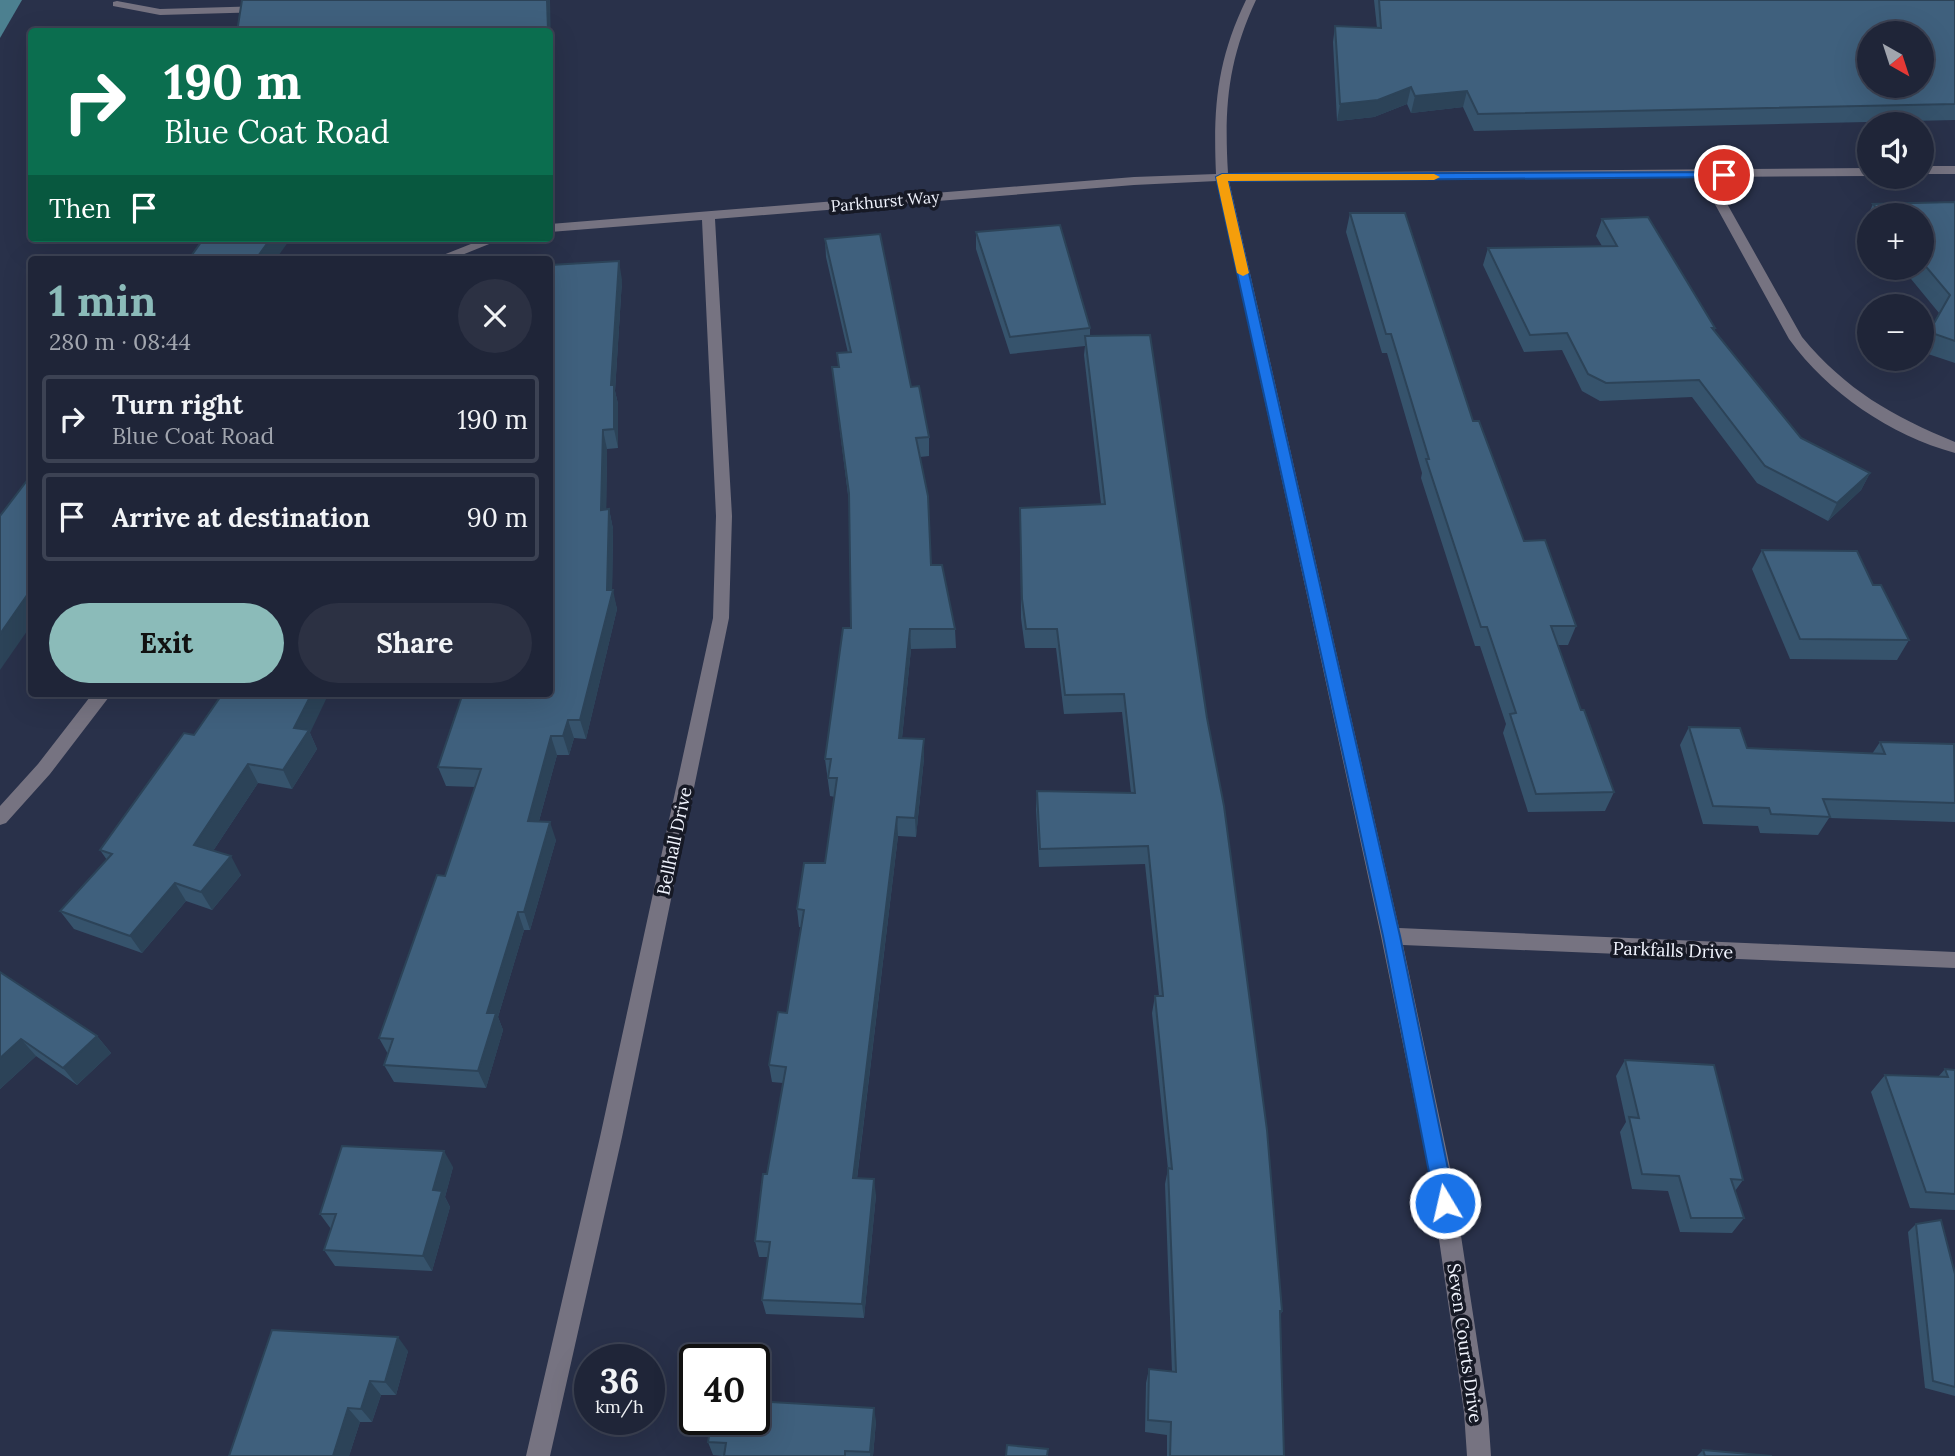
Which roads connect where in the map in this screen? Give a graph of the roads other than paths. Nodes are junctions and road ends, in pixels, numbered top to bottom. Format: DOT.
graph roads {
  1 [pos="1251,0"];
  2 [pos="117,4"];
  3 [pos="271,9"];
  4 [pos="1934,170"];
  5 [pos="1955,170"];
  6 [pos="1857,172"];
  7 [pos="1705,175"];
  8 [pos="1222,177"];
  9 [pos="708,216"];
  10 [pos="553,228"];
  11 [pos="487,242"];
  12 [pos="448,256"];
  13 [pos="1955,448"];
  14 [pos="100,697"];
  15 [pos="0,818"];
  16 [pos="1391,936"];
  17 [pos="1955,960"];
  18 [pos="538,1456"];
  19 [pos="1479,1456"];
  1 -- 8 [label="street, Seven Courts Drive"];
  2 -- 3 [label="street"];
  4 -- 5 [label="street"];
  6 -- 7 [label="street, Parkhurst Way"];
  7 -- 8 [label="street, Parkhurst Way"];
  7 -- 13 [label="street"];
  8 -- 9 [label="street, Parkhurst Way"];
  8 -- 16 [label="street, Seven Courts Drive"];
  9 -- 10 [label="street, Parkhurst Way"];
  9 -- 18 [label="street, Bellhall Drive"];
  11 -- 12 [label="street"];
  14 -- 15 [label="street"];
  16 -- 17 [label="street, Parkfalls Drive"];
  16 -- 19 [label="street, Seven Courts Drive"];
}
